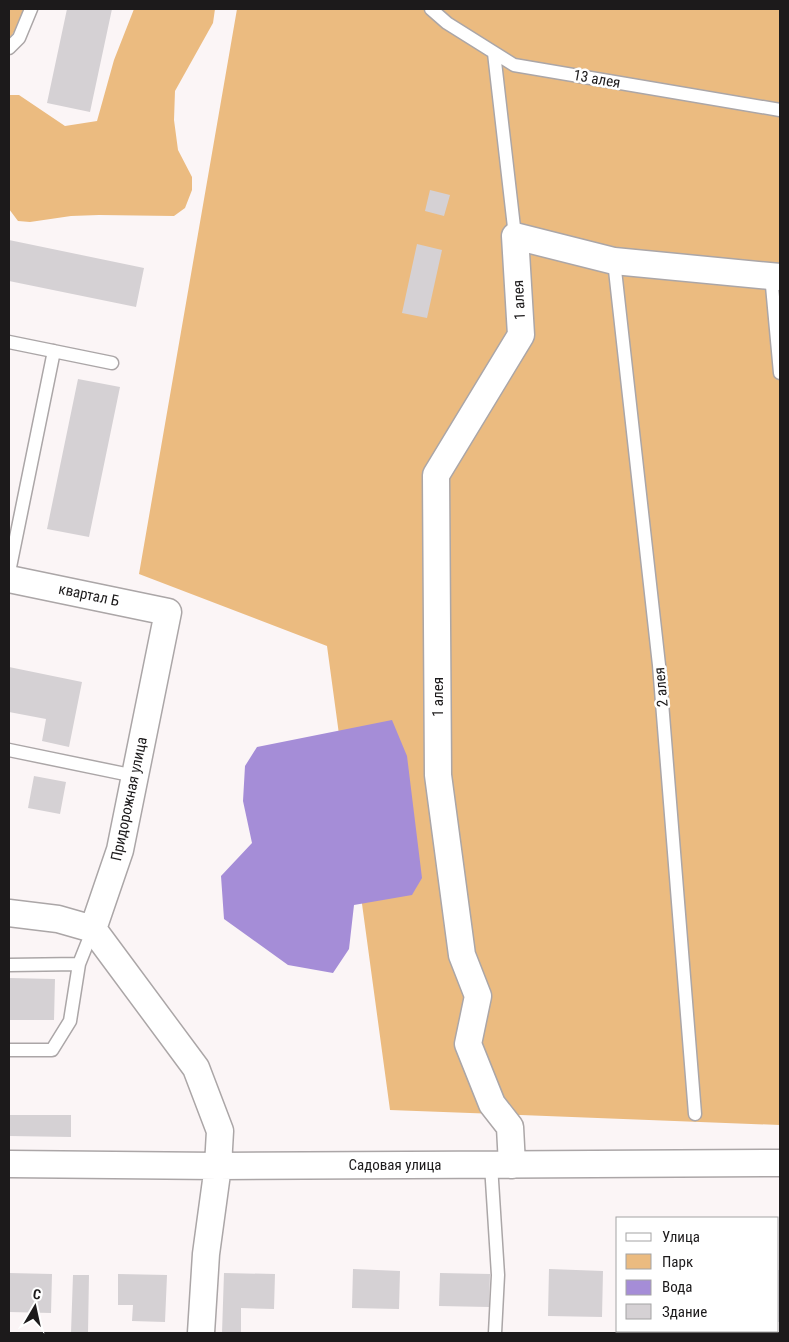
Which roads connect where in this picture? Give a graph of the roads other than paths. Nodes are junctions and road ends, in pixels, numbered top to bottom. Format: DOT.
graph roads {
  1 [pos="31,9"];
  2 [pos="431,9"];
  3 [pos="9,48"];
  4 [pos="494,53"];
  5 [pos="780,110"];
  6 [pos="515,236"];
  7 [pos="614,261"];
  8 [pos="776,276"];
  9 [pos="9,342"];
  10 [pos="54,351"];
  11 [pos="112,363"];
  12 [pos="780,373"];
  13 [pos="9,572"];
  14 [pos="9,579"];
  15 [pos="168,612"];
  16 [pos="9,750"];
  17 [pos="135,776"];
  18 [pos="9,913"];
  19 [pos="93,929"];
  20 [pos="9,964"];
  21 [pos="79,964"];
  22 [pos="9,1050"];
  23 [pos="695,1114"];
  24 [pos="780,1162"];
  25 [pos="9,1164"];
  26 [pos="501,1165"];
  27 [pos="218,1166"];
  28 [pos="202,1333"];
  29 [pos="495,1333"];
  1 -- 3 [label="lane"];
  2 -- 4 [label="lane, 13 алея"];
  4 -- 5 [label="lane, 13 алея"];
  4 -- 6 [label="lane"];
  6 -- 7 [label="street"];
  6 -- 26 [label="street, 1 алея"];
  7 -- 8 [label="street"];
  7 -- 23 [label="lane, 2 алея"];
  8 -- 12 [label="lane"];
  9 -- 10 [label="lane"];
  10 -- 11 [label="lane"];
  10 -- 13 [label="lane"];
  14 -- 15 [label="street, квартал Б"];
  15 -- 17 [label="street, Придорожная улица"];
  16 -- 17 [label="lane"];
  17 -- 19 [label="street, Придорожная улица"];
  18 -- 19 [label="street"];
  19 -- 21 [label="lane"];
  19 -- 27 [label="street"];
  20 -- 21 [label="lane"];
  21 -- 22 [label="lane"];
  24 -- 26 [label="street, Садовая улица"];
  25 -- 27 [label="street, Садовая улица"];
  26 -- 27 [label="street, Садовая улица"];
  26 -- 29 [label="lane"];
  27 -- 28 [label="street"];
}
